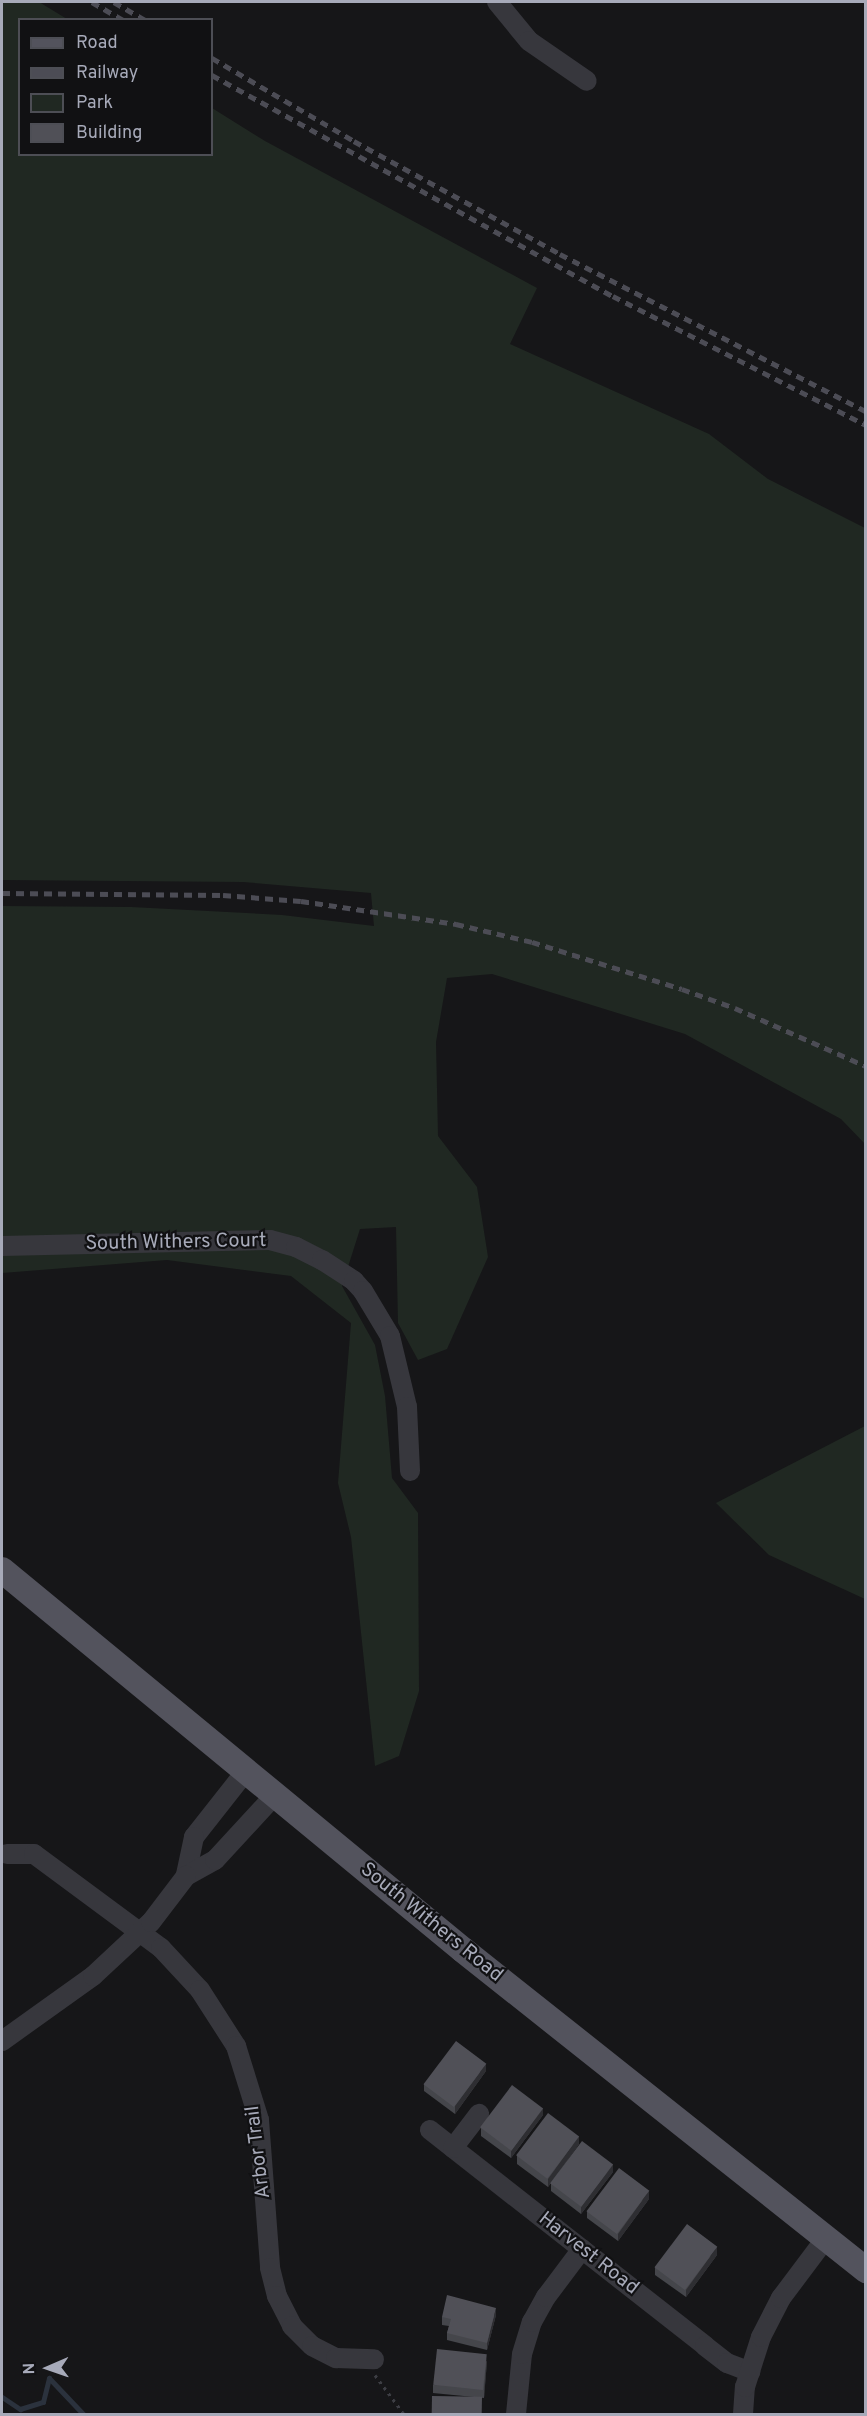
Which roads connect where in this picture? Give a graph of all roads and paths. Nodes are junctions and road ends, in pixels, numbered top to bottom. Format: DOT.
graph roads {
  1 [pos="497,2"];
  2 [pos="587,81"];
  3 [pos="2,1246"];
  4 [pos="410,1471"];
  5 [pos="2,1570"];
  6 [pos="246,1771"];
  7 [pos="275,1795"];
  8 [pos="7,1854"];
  9 [pos="186,1876"];
  10 [pos="138,1932"];
  11 [pos="2,2041"];
  12 [pos="479,2114"];
  13 [pos="430,2130"];
  14 [pos="453,2148"];
  15 [pos="826,2238"];
  16 [pos="582,2249"];
  17 [pos="866,2270"];
  18 [pos="374,2359"];
  19 [pos="750,2372"];
  20 [pos="404,2415"];
  21 [pos="516,2415"];
  22 [pos="743,2415"];
  1 -- 2 [label="street"];
  3 -- 4 [label="street, South Withers Court"];
  5 -- 6 [label="main road, South Withers Road"];
  6 -- 7 [label="main road, South Withers Road"];
  6 -- 9 [label="street"];
  7 -- 9 [label="street"];
  7 -- 15 [label="main road, South Withers Road"];
  8 -- 10 [label="street, Arbor Trail"];
  9 -- 10 [label="street"];
  10 -- 11 [label="street"];
  10 -- 18 [label="street, Arbor Trail"];
  12 -- 14 [label="street"];
  13 -- 14 [label="street, Harvest Road"];
  14 -- 16 [label="street, Harvest Road"];
  15 -- 17 [label="main road, South Withers Road"];
  15 -- 19 [label="street"];
  16 -- 19 [label="street, Harvest Road"];
  16 -- 21 [label="street"];
  18 -- 20 [label="path"];
  19 -- 22 [label="street"];
}
